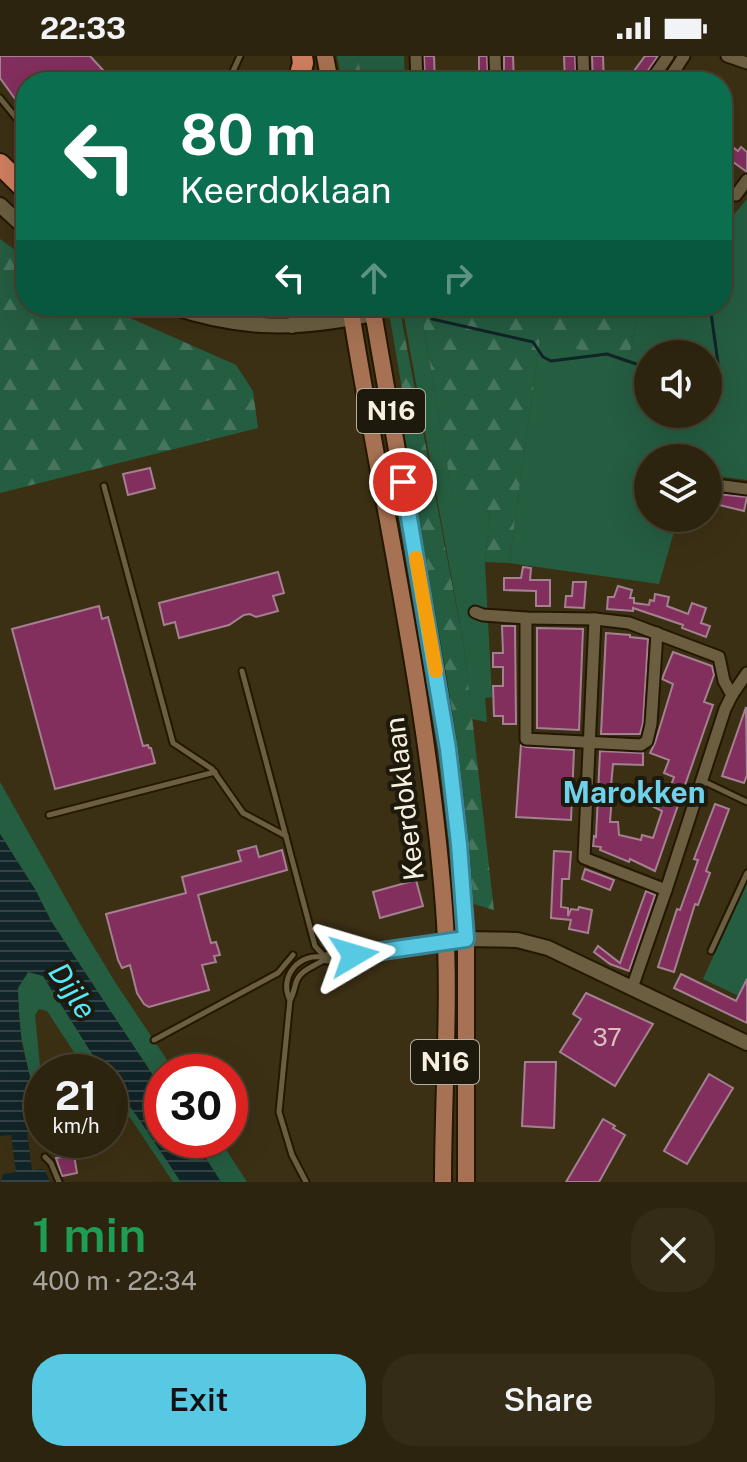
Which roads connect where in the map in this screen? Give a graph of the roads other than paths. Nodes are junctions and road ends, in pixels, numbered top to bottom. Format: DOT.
graph roads {
  1 [pos="727,56"];
  2 [pos="747,63"];
  3 [pos="0,98"];
  4 [pos="16,118"];
  5 [pos="0,164"];
  6 [pos="16,180"];
  7 [pos="747,180"];
  8 [pos="732,194"];
  9 [pos="0,205"];
  10 [pos="16,220"];
  11 [pos="204,316"];
  12 [pos="298,316"];
  13 [pos="340,316"];
  14 [pos="352,316"];
  15 [pos="373,316"];
  16 [pos="292,326"];
  17 [pos="104,486"];
  18 [pos="722,486"];
  19 [pos="747,489"];
  20 [pos="475,612"];
  21 [pos="526,618"];
  22 [pos="595,619"];
  23 [pos="657,633"];
  24 [pos="242,671"];
  25 [pos="747,673"];
  26 [pos="732,695"];
  27 [pos="590,742"];
  28 [pos="215,772"];
  29 [pos="702,781"];
  30 [pos="747,802"];
  31 [pos="49,815"];
  32 [pos="286,836"];
  33 [pos="747,873"];
  34 [pos="666,890"];
  35 [pos="466,939"];
  36 [pos="446,941"];
  37 [pos="711,951"];
  38 [pos="293,955"];
  39 [pos="326,958"];
  40 [pos="632,988"];
  41 [pos="290,1000"];
  42 [pos="154,1040"];
  43 [pos="747,1043"];
  44 [pos="46,1158"];
  45 [pos="443,1163"];
  46 [pos="59,1182"];
  47 [pos="306,1182"];
  48 [pos="436,1182"];
  49 [pos="443,1182"];
  50 [pos="466,1182"];
  1 -- 2 [label="street"];
  3 -- 4 [label="lane"];
  5 -- 6 [label="highway"];
  7 -- 8 [label="street"];
  9 -- 10 [label="street"];
  11 -- 16 [label="street"];
  12 -- 16 [label="street"];
  13 -- 16 [label="street"];
  14 -- 36 [label="main road, Keerdoklaan / N16"];
  15 -- 35 [label="main road, Keerdoklaan / N16"];
  17 -- 28 [label="lane"];
  18 -- 19 [label="street"];
  20 -- 21 [label="street"];
  21 -- 22 [label="street"];
  21 -- 27 [label="street"];
  22 -- 23 [label="street"];
  22 -- 27 [label="street"];
  23 -- 26 [label="street"];
  23 -- 27 [label="street"];
  24 -- 32 [label="lane"];
  25 -- 26 [label="street"];
  26 -- 29 [label="street"];
  27 -- 34 [label="street"];
  28 -- 31 [label="lane"];
  28 -- 32 [label="lane"];
  29 -- 30 [label="lane"];
  29 -- 34 [label="street"];
  32 -- 39 [label="lane"];
  33 -- 37 [label="lane"];
  34 -- 40 [label="street"];
  35 -- 36 [label="street"];
  35 -- 40 [label="street"];
  35 -- 50 [label="main road, Keerdoklaan / N16"];
  36 -- 39 [label="street"];
  36 -- 45 [label="main road, Keerdoklaan / N16"];
  38 -- 42 [label="lane"];
  39 -- 41 [label="lane"];
  39 -- 41 [label="lane"];
  40 -- 43 [label="street"];
  41 -- 47 [label="lane"];
  44 -- 46 [label="lane"];
  45 -- 48 [label="lane"];
  45 -- 49 [label="main road, Keerdoklaan / N16"];
}
